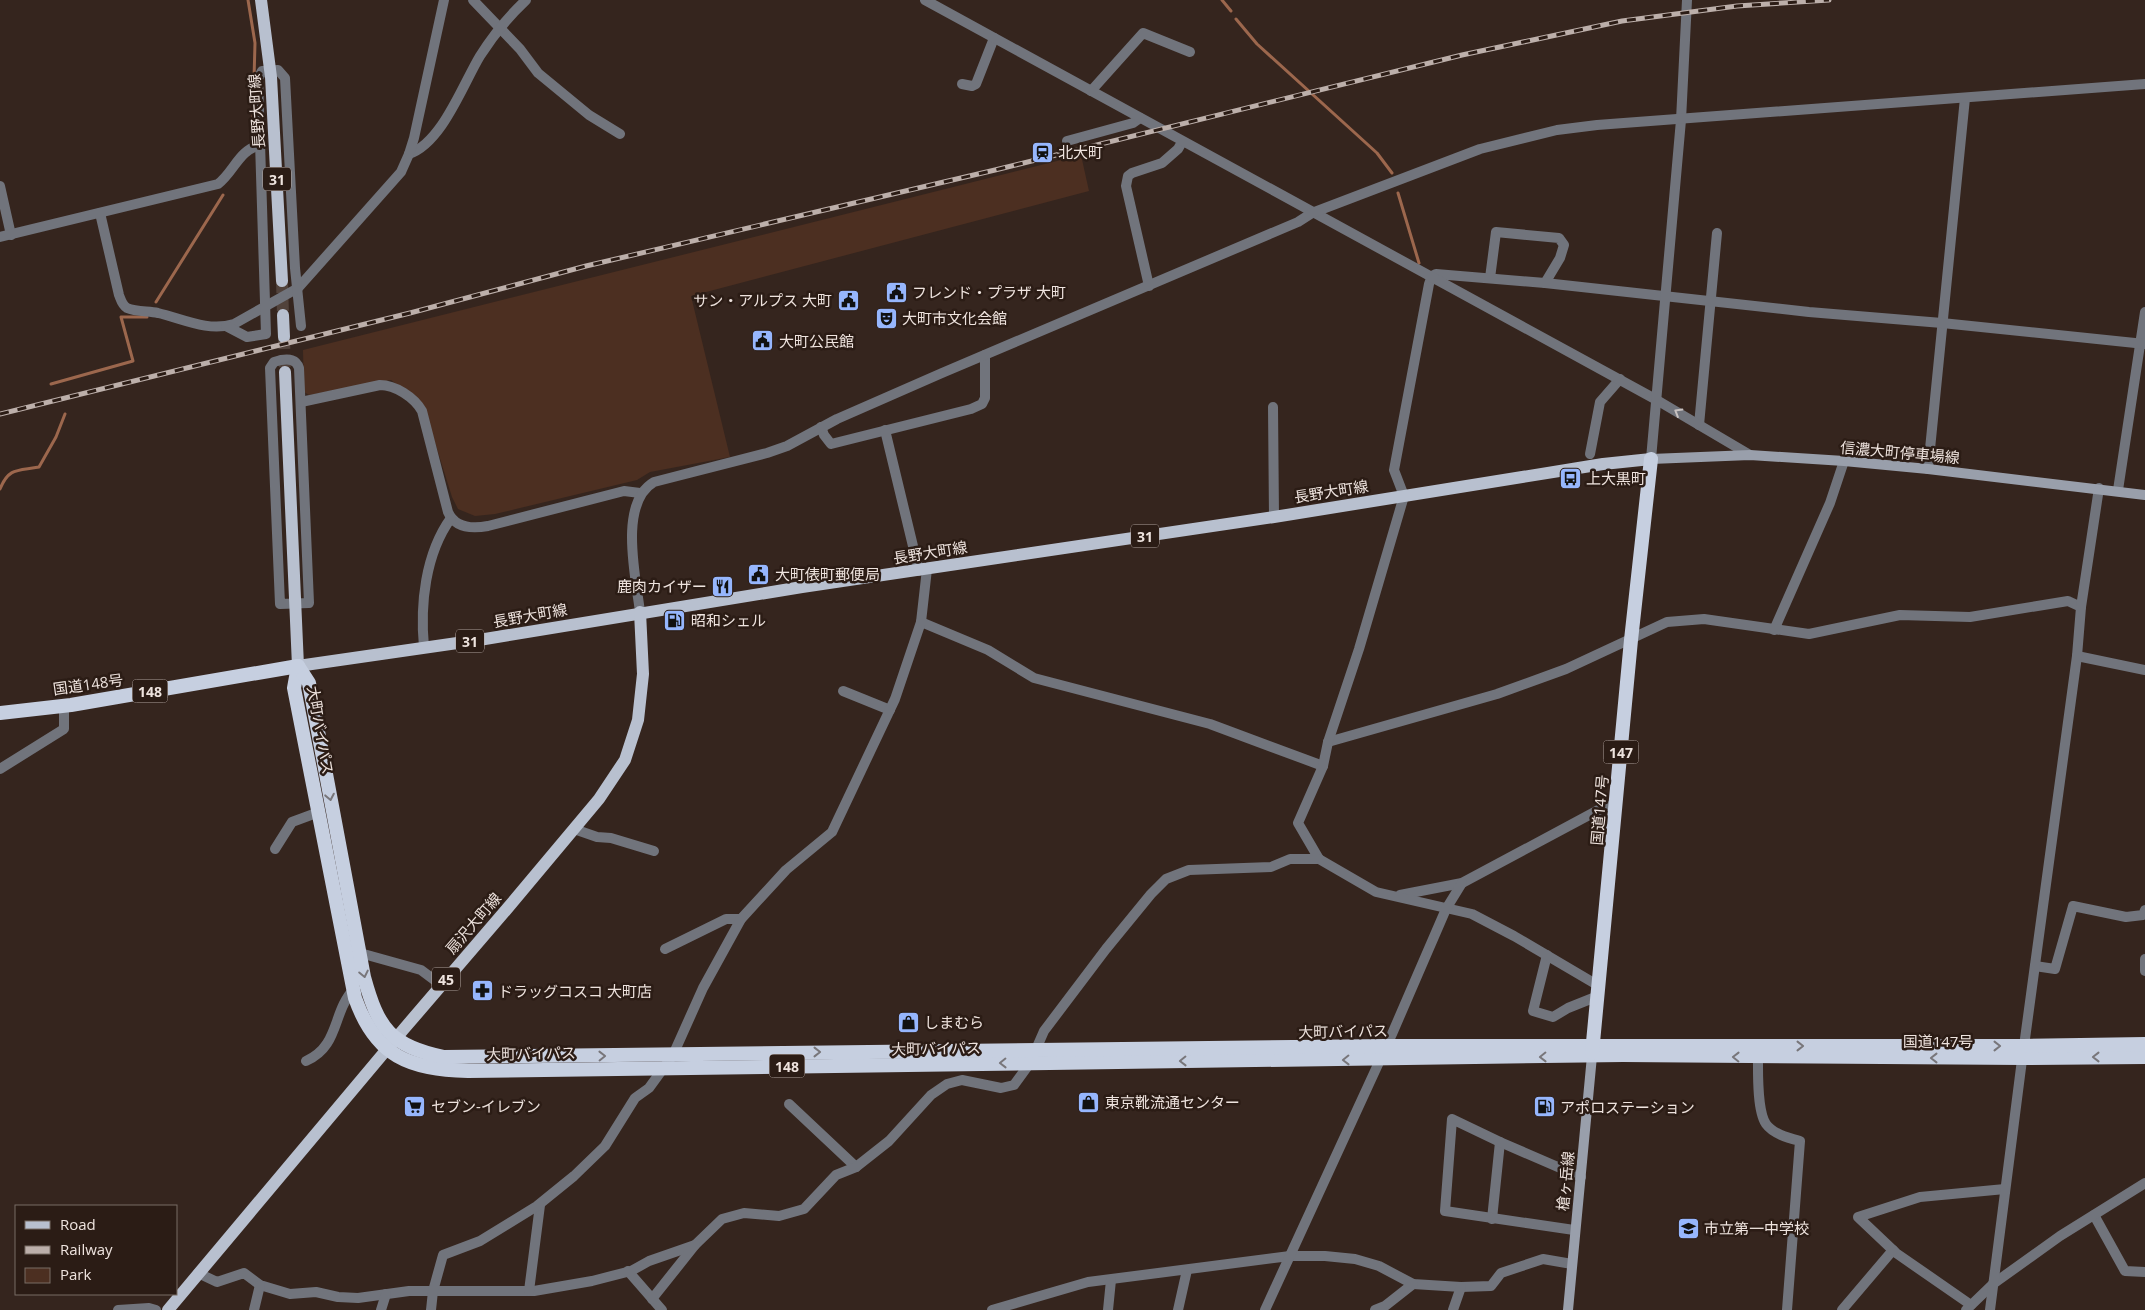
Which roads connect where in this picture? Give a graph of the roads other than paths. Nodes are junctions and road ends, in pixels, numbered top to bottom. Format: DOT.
graph roads {
  1 [pos="261,0"];
  2 [pos="444,0"];
  3 [pos="473,0"];
  4 [pos="526,0"];
  5 [pos="925,0"];
  6 [pos="1687,0"];
  7 [pos="501,29"];
  8 [pos="994,38"];
  9 [pos="1190,52"];
  10 [pos="270,69"];
  11 [pos="962,84"];
  12 [pos="2145,84"];
  13 [pos="1091,91"];
  14 [pos="1965,98"];
  15 [pos="1140,118"];
  16 [pos="1681,120"];
  17 [pos="620,134"];
  18 [pos="1067,140"];
  19 [pos="1182,142"];
  20 [pos="260,145"];
  21 [pos="409,154"];
  22 [pos="0,186"];
  23 [pos="100,213"];
  24 [pos="1312,213"];
  25 [pos="1717,233"];
  26 [pos="11,235"];
  27 [pos="0,237"];
  28 [pos="1432,276"];
  29 [pos="1490,278"];
  30 [pos="282,281"];
  31 [pos="1545,283"];
  32 [pos="1148,286"];
  33 [pos="298,288"];
  34 [pos="1666,295"];
  35 [pos="1711,301"];
  36 [pos="266,306"];
  37 [pos="2145,312"];
  38 [pos="283,315"];
  39 [pos="1942,323"];
  40 [pos="226,326"];
  41 [pos="301,326"];
  42 [pos="284,337"];
  43 [pos="2143,344"];
  44 [pos="985,355"];
  45 [pos="285,372"];
  46 [pos="1620,379"];
  47 [pos="1655,399"];
  48 [pos="301,402"];
  49 [pos="1273,407"];
  50 [pos="1699,425"];
  51 [pos="821,427"];
  52 [pos="885,430"];
  53 [pos="1590,454"];
  54 [pos="1750,455"];
  55 [pos="1650,459"];
  56 [pos="1844,461"];
  57 [pos="1928,469"];
  58 [pos="2099,488"];
  59 [pos="2118,490"];
  60 [pos="640,493"];
  61 [pos="2145,494"];
  62 [pos="1404,496"];
  63 [pos="1274,517"];
  64 [pos="451,518"];
  65 [pos="923,570"];
  66 [pos="295,604"];
  67 [pos="2081,607"];
  68 [pos="640,612"];
  69 [pos="921,622"];
  70 [pos="1774,630"];
  71 [pos="1631,640"];
  72 [pos="424,647"];
  73 [pos="2077,656"];
  74 [pos="298,666"];
  75 [pos="2145,670"];
  76 [pos="843,691"];
  77 [pos="64,705"];
  78 [pos="890,710"];
  79 [pos="0,712"];
  80 [pos="1328,742"];
  81 [pos="1323,766"];
  82 [pos="0,770"];
  83 [pos="1616,804"];
  84 [pos="319,812"];
  85 [pos="574,829"];
  86 [pos="275,849"];
  87 [pos="654,851"];
  88 [pos="1319,859"];
  89 [pos="1462,883"];
  90 [pos="1396,896"];
  91 [pos="1446,909"];
  92 [pos="2145,910"];
  93 [pos="741,919"];
  94 [pos="665,949"];
  95 [pos="360,952"];
  96 [pos="1547,955"];
  97 [pos="2145,959"];
  98 [pos="2035,966"];
  99 [pos="2145,971"];
  100 [pos="442,985"];
  101 [pos="354,989"];
  102 [pos="1598,991"];
  103 [pos="392,1044"];
  104 [pos="2145,1044"];
  105 [pos="1593,1051"];
  106 [pos="2023,1052"];
  107 [pos="1382,1053"];
  108 [pos="673,1055"];
  109 [pos="2145,1056"];
  110 [pos="1033,1057"];
  111 [pos="1758,1057"];
  112 [pos="306,1061"];
  113 [pos="664,1067"];
  114 [pos="789,1104"];
  115 [pos="1500,1142"];
  116 [pos="856,1167"];
  117 [pos="1581,1177"];
  118 [pos="2145,1183"];
  119 [pos="2006,1189"];
  120 [pos="540,1204"];
  121 [pos="2094,1214"];
  122 [pos="1492,1219"];
  123 [pos="1574,1230"];
  124 [pos="695,1245"];
  125 [pos="1893,1250"];
  126 [pos="1290,1256"];
  127 [pos="1572,1264"];
  128 [pos="1187,1270"];
  129 [pos="628,1271"];
  130 [pos="2145,1272"];
  131 [pos="198,1273"];
  132 [pos="1111,1280"];
  133 [pos="1413,1284"];
  134 [pos="1993,1284"];
  135 [pos="260,1285"];
  136 [pos="1461,1287"];
  137 [pos="433,1291"];
  138 [pos="529,1291"];
  139 [pos="386,1294"];
  140 [pos="652,1299"];
  141 [pos="1969,1308"];
  142 [pos="118,1310"];
  143 [pos="156,1310"];
  144 [pos="168,1310"];
  145 [pos="254,1310"];
  146 [pos="381,1310"];
  147 [pos="431,1310"];
  148 [pos="662,1310"];
  149 [pos="992,1310"];
  150 [pos="1108,1310"];
  151 [pos="1178,1310"];
  152 [pos="1265,1310"];
  153 [pos="1375,1310"];
  154 [pos="1454,1310"];
  155 [pos="1568,1310"];
  156 [pos="1787,1310"];
  157 [pos="1842,1310"];
  158 [pos="1990,1310"];
  1 -- 10 [label="main road, 長野大町線 / 31"];
  2 -- 21 [label="street"];
  3 -- 7 [label="street"];
  4 -- 7 [label="street"];
  5 -- 8 [label="street"];
  6 -- 16 [label="street"];
  7 -- 17 [label="street"];
  7 -- 21 [label="street"];
  8 -- 11 [label="street"];
  8 -- 13 [label="street"];
  9 -- 13 [label="street"];
  10 -- 20 [label="street"];
  10 -- 30 [label="main road, 長野大町線 / 31"];
  10 -- 33 [label="street"];
  12 -- 14 [label="street"];
  13 -- 15 [label="street"];
  14 -- 16 [label="street"];
  14 -- 39 [label="street"];
  15 -- 18 [label="street"];
  15 -- 19 [label="street"];
  16 -- 24 [label="street"];
  16 -- 34 [label="street"];
  19 -- 24 [label="street"];
  19 -- 32 [label="street"];
  20 -- 23 [label="street"];
  20 -- 36 [label="street"];
  21 -- 33 [label="street"];
  22 -- 26 [label="street"];
  23 -- 26 [label="street"];
  23 -- 40 [label="street"];
  24 -- 28 [label="street"];
  24 -- 32 [label="street"];
  25 -- 35 [label="street"];
  26 -- 27 [label="street"];
  28 -- 29 [label="street"];
  28 -- 46 [label="street"];
  28 -- 62 [label="street"];
  29 -- 31 [label="street"];
  29 -- 31 [label="street"];
  31 -- 34 [label="street"];
  32 -- 44 [label="street"];
  33 -- 36 [label="street"];
  33 -- 41 [label="street"];
  34 -- 35 [label="street"];
  34 -- 47 [label="street"];
  35 -- 39 [label="street"];
  35 -- 50 [label="street"];
  36 -- 40 [label="street"];
  36 -- 40 [label="street"];
  37 -- 43 [label="street"];
  38 -- 42 [label="main road"];
  39 -- 43 [label="street"];
  39 -- 57 [label="street"];
  43 -- 59 [label="street"];
  44 -- 51 [label="street"];
  44 -- 52 [label="street"];
  45 -- 66 [label="main road"];
  46 -- 47 [label="street"];
  46 -- 53 [label="street"];
  50 -- 47 [label="street, one-way"];
  47 -- 55 [label="street"];
  48 -- 64 [label="street"];
  48 -- 66 [label="street"];
  48 -- 66 [label="street"];
  49 -- 63 [label="street"];
  50 -- 54 [label="street"];
  51 -- 52 [label="street"];
  51 -- 60 [label="street"];
  52 -- 65 [label="street"];
  54 -- 55 [label="main road, 信濃大町停車場線"];
  54 -- 56 [label="main road, 信濃大町停車場線"];
  55 -- 62 [label="main road, 長野大町線 / 31"];
  55 -- 71 [label="highway, 国道147号 / 147"];
  56 -- 57 [label="main road, 信濃大町停車場線"];
  56 -- 70 [label="street"];
  57 -- 58 [label="main road, 信濃大町停車場線"];
  58 -- 59 [label="main road, 信濃大町停車場線"];
  58 -- 67 [label="street"];
  59 -- 61 [label="main road, 信濃大町停車場線"];
  60 -- 64 [label="street"];
  60 -- 68 [label="street"];
  62 -- 63 [label="main road, 長野大町線 / 31"];
  62 -- 80 [label="street"];
  63 -- 65 [label="main road, 長野大町線 / 31"];
  64 -- 72 [label="street"];
  65 -- 68 [label="main road, 長野大町線 / 31"];
  65 -- 69 [label="street"];
  66 -- 74 [label="main road"];
  67 -- 70 [label="street"];
  67 -- 73 [label="street"];
  68 -- 72 [label="main road, 長野大町線 / 31"];
  68 -- 85 [label="main road, 扇沢大町線 / 45"];
  69 -- 78 [label="street"];
  69 -- 81 [label="street"];
  70 -- 71 [label="street"];
  71 -- 80 [label="street"];
  71 -- 83 [label="highway, 国道147号 / 147"];
  72 -- 74 [label="main road, 長野大町線 / 31"];
  73 -- 75 [label="street"];
  73 -- 98 [label="street"];
  74 -- 77 [label="highway, 国道148号 / 148"];
  74 -- 84 [label="highway, 大町バイパス / 148"];
  74 -- 95 [label="highway, 大町バイパス / 148, one-way"];
  76 -- 78 [label="street"];
  77 -- 79 [label="highway, 国道148号 / 148"];
  77 -- 82 [label="street"];
  78 -- 93 [label="street"];
  80 -- 81 [label="street"];
  81 -- 88 [label="street"];
  83 -- 89 [label="street"];
  83 -- 102 [label="highway, 国道147号 / 147"];
  84 -- 86 [label="street"];
  84 -- 101 [label="highway, 大町バイパス / 148"];
  85 -- 87 [label="street"];
  85 -- 100 [label="main road, 扇沢大町線 / 45"];
  88 -- 90 [label="street"];
  88 -- 110 [label="street"];
  89 -- 90 [label="street"];
  89 -- 91 [label="street"];
  90 -- 91 [label="street"];
  91 -- 96 [label="street"];
  91 -- 107 [label="street"];
  92 -- 98 [label="street"];
  93 -- 94 [label="street"];
  93 -- 108 [label="street"];
  95 -- 100 [label="street"];
  95 -- 103 [label="highway, 大町バイパス / 148, one-way"];
  96 -- 102 [label="street"];
  96 -- 102 [label="street"];
  97 -- 99 [label="street"];
  98 -- 106 [label="street"];
  100 -- 103 [label="main road, 扇沢大町線 / 45"];
  101 -- 103 [label="highway, 大町バイパス / 148"];
  101 -- 112 [label="street"];
  102 -- 105 [label="highway, 国道147号 / 147"];
  103 -- 108 [label="highway, 大町バイパス / 148, one-way"];
  103 -- 113 [label="highway, 大町バイパス / 148"];
  103 -- 131 [label="main road, 扇沢大町線 / 45"];
  104 -- 106 [label="highway, 国道147号"];
  105 -- 106 [label="highway, 国道147号, one-way"];
  105 -- 107 [label="highway, 大町バイパス / 148"];
  111 -- 105 [label="highway, 国道147号, one-way"];
  105 -- 117 [label="main road, 槍ヶ岳線"];
  109 -- 106 [label="highway, 国道147号, one-way"];
  106 -- 111 [label="highway, 国道147号, one-way"];
  106 -- 119 [label="street"];
  107 -- 110 [label="highway, 大町バイパス / 148"];
  107 -- 126 [label="street"];
  108 -- 110 [label="highway, 大町バイパス / 148, one-way"];
  108 -- 113 [label="street"];
  110 -- 113 [label="highway, 大町バイパス / 148, one-way"];
  110 -- 116 [label="street"];
  111 -- 156 [label="street"];
  113 -- 120 [label="street"];
  114 -- 116 [label="street"];
  115 -- 117 [label="street"];
  115 -- 122 [label="street"];
  115 -- 122 [label="street"];
  116 -- 124 [label="street"];
  117 -- 123 [label="main road, 槍ヶ岳線"];
  118 -- 121 [label="street"];
  119 -- 125 [label="street"];
  119 -- 134 [label="street"];
  120 -- 137 [label="street"];
  120 -- 138 [label="street"];
  121 -- 130 [label="street"];
  121 -- 134 [label="street"];
  122 -- 123 [label="street"];
  123 -- 127 [label="main road, 槍ヶ岳線"];
  124 -- 129 [label="street"];
  124 -- 140 [label="street"];
  125 -- 141 [label="street"];
  125 -- 157 [label="street"];
  126 -- 128 [label="street"];
  126 -- 133 [label="street"];
  126 -- 152 [label="street"];
  127 -- 136 [label="street"];
  127 -- 155 [label="main road, 槍ヶ岳線"];
  128 -- 132 [label="street"];
  128 -- 151 [label="street"];
  129 -- 138 [label="street"];
  129 -- 140 [label="street"];
  131 -- 135 [label="street"];
  131 -- 144 [label="main road, 扇沢大町線 / 45"];
  132 -- 149 [label="street"];
  132 -- 150 [label="street"];
  133 -- 136 [label="street"];
  133 -- 153 [label="street"];
  134 -- 141 [label="street"];
  134 -- 158 [label="street"];
  135 -- 139 [label="street"];
  135 -- 145 [label="street"];
  136 -- 154 [label="street"];
  137 -- 138 [label="street"];
  137 -- 139 [label="street"];
  137 -- 147 [label="street"];
  139 -- 146 [label="street"];
  140 -- 148 [label="street"];
  142 -- 143 [label="street"];
}
